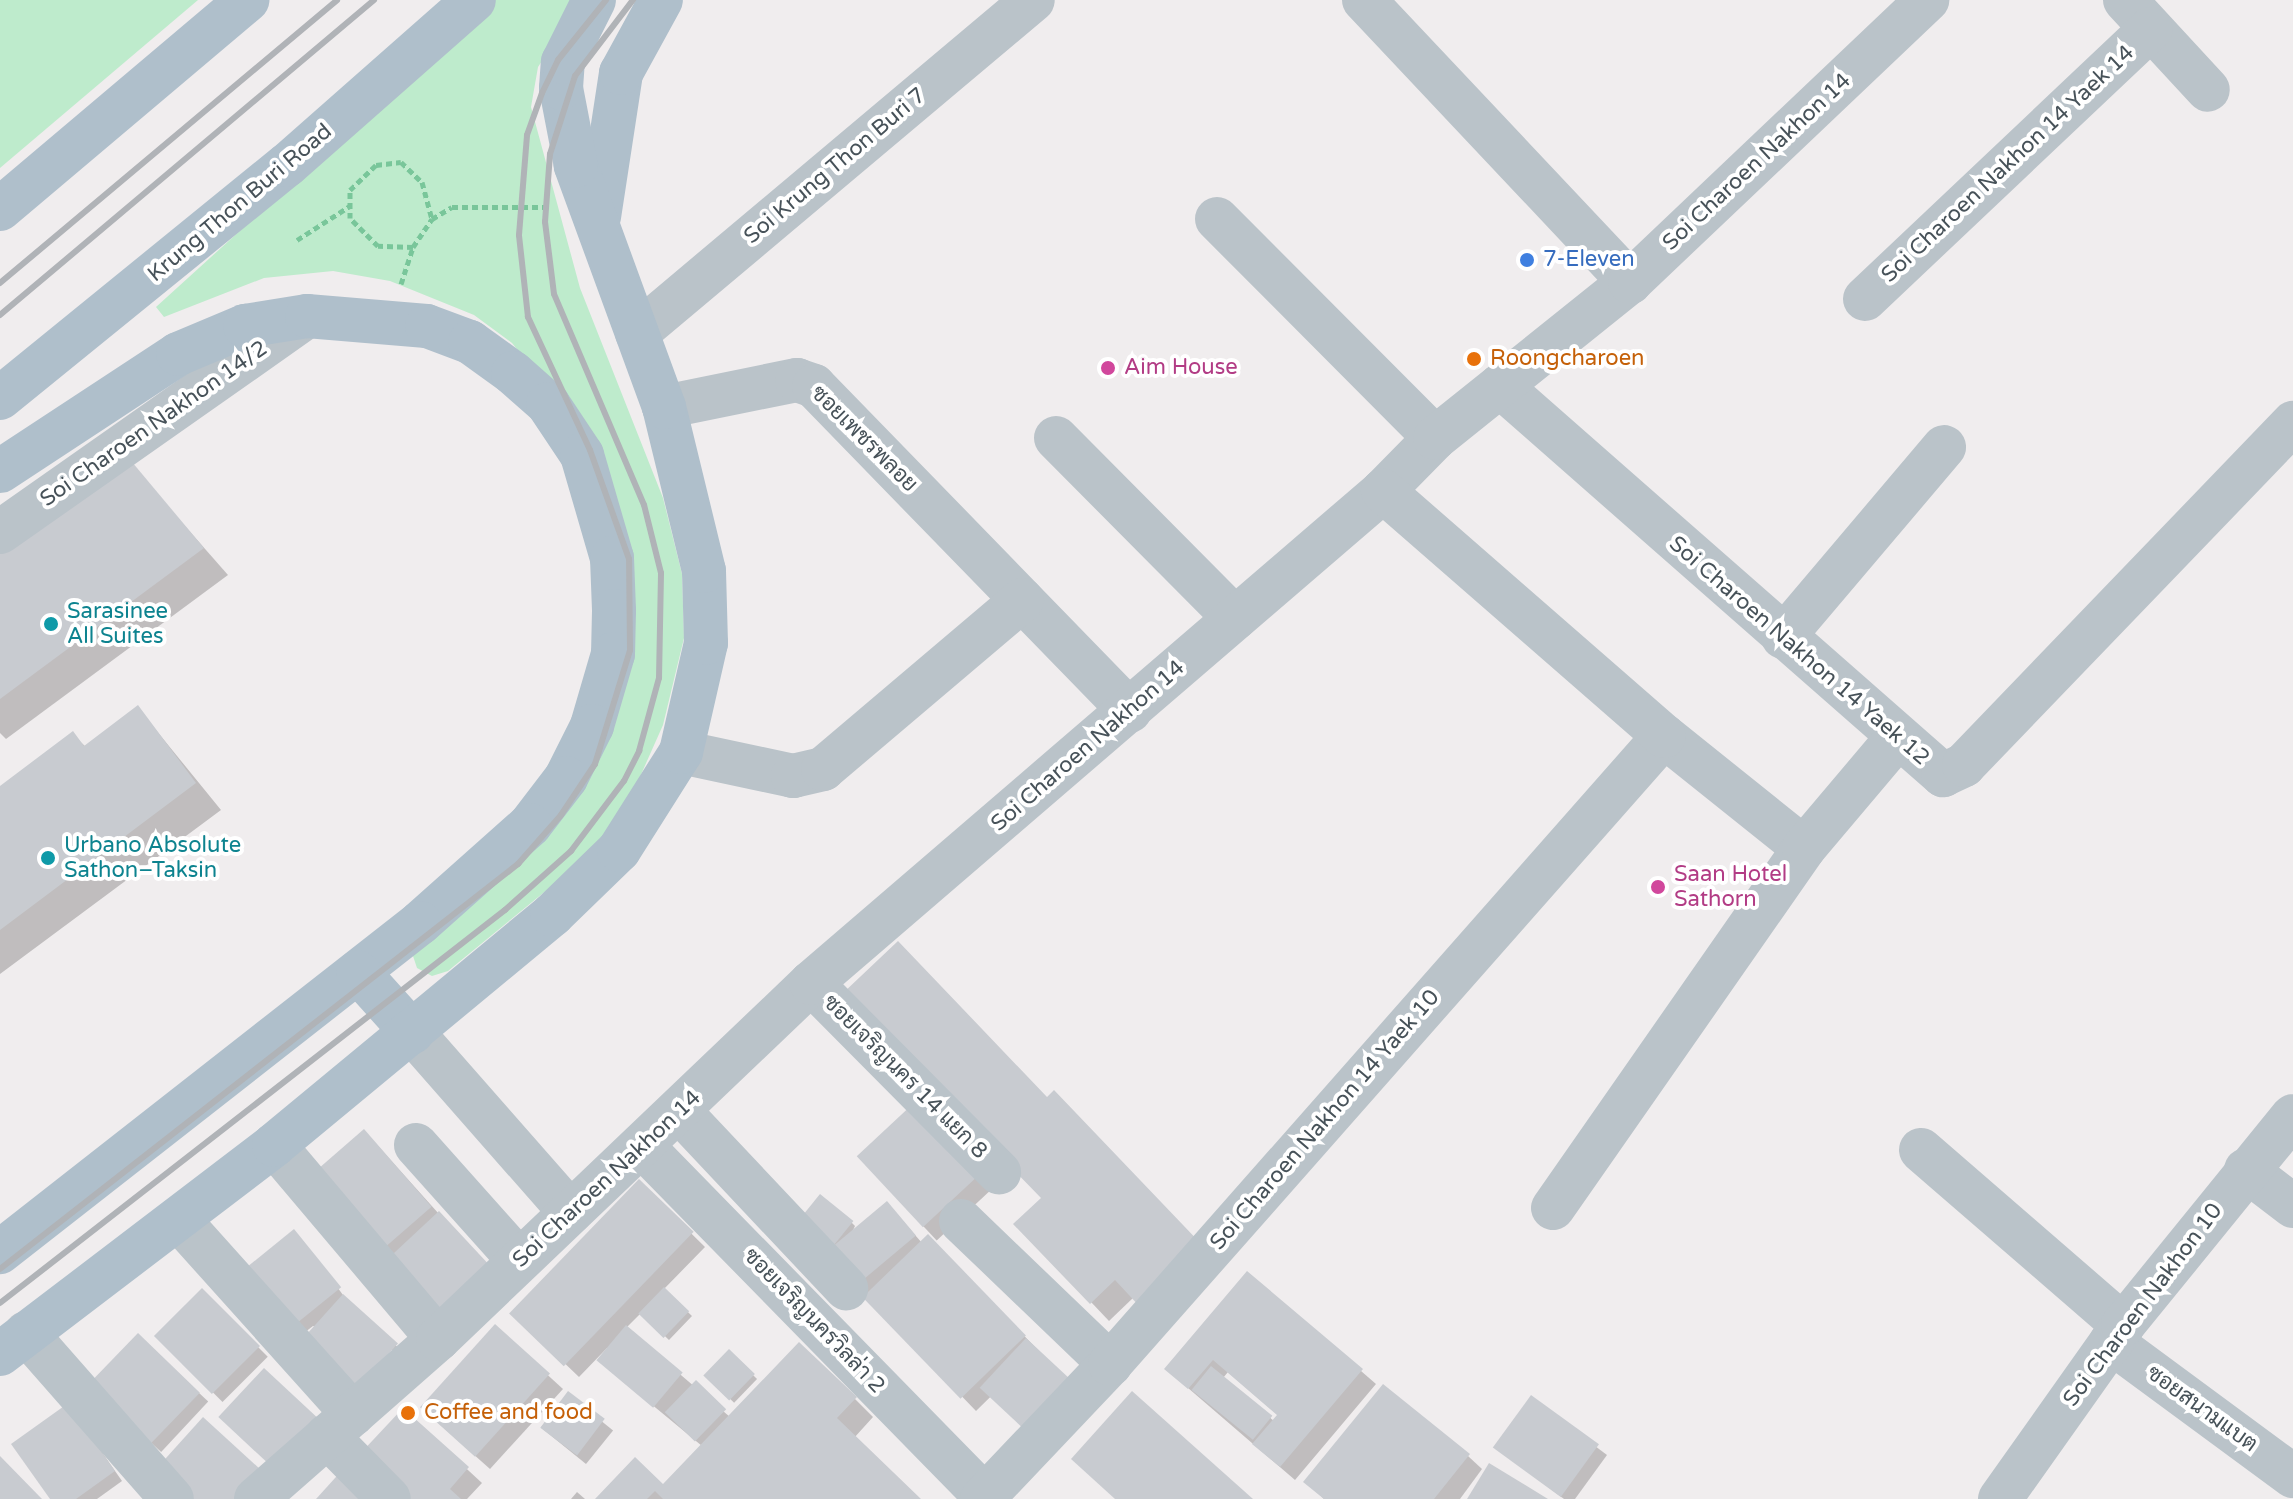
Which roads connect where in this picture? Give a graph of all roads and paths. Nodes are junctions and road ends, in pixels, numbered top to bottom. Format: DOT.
graph roads {
  1 [pos="247,0"];
  2 [pos="474,0"];
  3 [pos="594,0"];
  4 [pos="661,0"];
  5 [pos="1033,0"];
  6 [pos="1927,0"];
  7 [pos="1375,4"];
  8 [pos="2138,14"];
  9 [pos="2208,90"];
  10 [pos="350,206"];
  11 [pos="558,207"];
  12 [pos="0,209"];
  13 [pos="432,219"];
  14 [pos="1217,219"];
  15 [pos="598,228"];
  16 [pos="297,240"];
  17 [pos="413,247"];
  18 [pos="1630,282"];
  19 [pos="400,285"];
  20 [pos="1865,299"];
  21 [pos="307,316"];
  22 [pos="637,333"];
  23 [pos="1500,386"];
  24 [pos="0,398"];
  25 [pos="664,407"];
  26 [pos="2293,423"];
  27 [pos="1056,438"];
  28 [pos="1435,438"];
  29 [pos="1944,447"];
  30 [pos="0,471"];
  31 [pos="1383,491"];
  32 [pos="0,532"];
  33 [pos="1022,600"];
  34 [pos="1235,618"];
  35 [pos="1783,637"];
  36 [pos="1130,711"];
  37 [pos="1664,736"];
  38 [pos="1897,738"];
  39 [pos="681,752"];
  40 [pos="1804,848"];
  41 [pos="358,972"];
  42 [pos="811,983"];
  43 [pos="412,1032"];
  44 [pos="681,1113"];
  45 [pos="2293,1116"];
  46 [pos="274,1145"];
  47 [pos="416,1145"];
  48 [pos="642,1146"];
  49 [pos="1921,1150"];
  50 [pos="2246,1170"];
  51 [pos="999,1172"];
  52 [pos="2293,1206"];
  53 [pos="1553,1208"];
  54 [pos="570,1212"];
  55 [pos="178,1219"];
  56 [pos="961,1221"];
  57 [pos="0,1252"];
  58 [pos="519,1260"];
  59 [pos="846,1288"];
  60 [pos="2117,1333"];
  61 [pos="438,1339"];
  62 [pos="13,1344"];
  63 [pos="1110,1364"];
  64 [pos="340,1425"];
  65 [pos="2293,1476"];
  66 [pos="983,1497"];
  67 [pos="172,1499"];
  68 [pos="256,1499"];
  69 [pos="389,1499"];
  70 [pos="2000,1499"];
  1 -- 12 [label="main road"];
  2 -- 24 [label="main road, Krung Thon Buri Road"];
  3 -- 15 [label="main road"];
  4 -- 15 [label="main road"];
  5 -- 22 [label="street, Soi Krung Thon Buri 7"];
  6 -- 18 [label="street, Soi Charoen Nakhon 14"];
  7 -- 18 [label="street"];
  8 -- 9 [label="street, Soi Charoen Nakhon 14 Yaek 14"];
  8 -- 20 [label="street, Soi Charoen Nakhon 14 Yaek 14"];
  10 -- 13 [label="path"];
  10 -- 16 [label="path"];
  10 -- 17 [label="path"];
  11 -- 13 [label="path"];
  13 -- 17 [label="path"];
  14 -- 28 [label="street"];
  15 -- 22 [label="main road"];
  17 -- 19 [label="path"];
  18 -- 23 [label="street, Soi Charoen Nakhon 14"];
  21 -- 30 [label="main road"];
  21 -- 32 [label="street, Soi Charoen Nakhon 14/2"];
  21 -- 41 [label="main road"];
  22 -- 25 [label="main road"];
  23 -- 28 [label="street, Soi Charoen Nakhon 14"];
  23 -- 35 [label="street, Soi Charoen Nakhon 14 Yaek 12"];
  25 -- 33 [label="street, ซอยเพชรพลอย"];
  25 -- 39 [label="main road"];
  26 -- 38 [label="street, Soi Charoen Nakhon 14 Yaek 12"];
  27 -- 34 [label="street"];
  28 -- 31 [label="street, Soi Charoen Nakhon 14"];
  29 -- 35 [label="street"];
  31 -- 34 [label="street, Soi Charoen Nakhon 14"];
  31 -- 37 [label="street"];
  33 -- 36 [label="street, ซอยเพชรพลอย"];
  33 -- 39 [label="street"];
  34 -- 36 [label="street, Soi Charoen Nakhon 14"];
  35 -- 38 [label="street, Soi Charoen Nakhon 14 Yaek 12"];
  36 -- 42 [label="street, Soi Charoen Nakhon 14"];
  37 -- 40 [label="street"];
  37 -- 63 [label="street, Soi Charoen Nakhon 14 Yaek 10"];
  38 -- 40 [label="street"];
  39 -- 43 [label="main road"];
  40 -- 53 [label="street"];
  41 -- 43 [label="main road"];
  41 -- 57 [label="main road"];
  42 -- 44 [label="street, Soi Charoen Nakhon 14"];
  42 -- 51 [label="street, ซอยเจริญนคร 14 แยก 8"];
  43 -- 46 [label="main road"];
  43 -- 54 [label="street"];
  44 -- 48 [label="street, Soi Charoen Nakhon 14"];
  44 -- 59 [label="street"];
  45 -- 50 [label="street, Soi Charoen Nakhon 10"];
  46 -- 55 [label="main road"];
  46 -- 61 [label="street"];
  47 -- 58 [label="street"];
  48 -- 54 [label="street, Soi Charoen Nakhon 14"];
  48 -- 66 [label="street, ซอยเจริญนครวิลล่า 2"];
  49 -- 60 [label="street, ซอยสนามแบต"];
  50 -- 52 [label="street"];
  50 -- 60 [label="street, Soi Charoen Nakhon 10"];
  54 -- 58 [label="street, Soi Charoen Nakhon 14"];
  55 -- 62 [label="main road"];
  55 -- 64 [label="street"];
  56 -- 63 [label="street"];
  58 -- 61 [label="street, Soi Charoen Nakhon 14"];
  60 -- 65 [label="street, ซอยสนามแบต"];
  60 -- 70 [label="street, Soi Charoen Nakhon 10"];
  61 -- 64 [label="street, Soi Charoen Nakhon 14"];
  62 -- 67 [label="street"];
  63 -- 66 [label="street, Soi Charoen Nakhon 14 Yaek 10"];
  64 -- 68 [label="street, Soi Charoen Nakhon 14"];
  64 -- 69 [label="street"];
}
